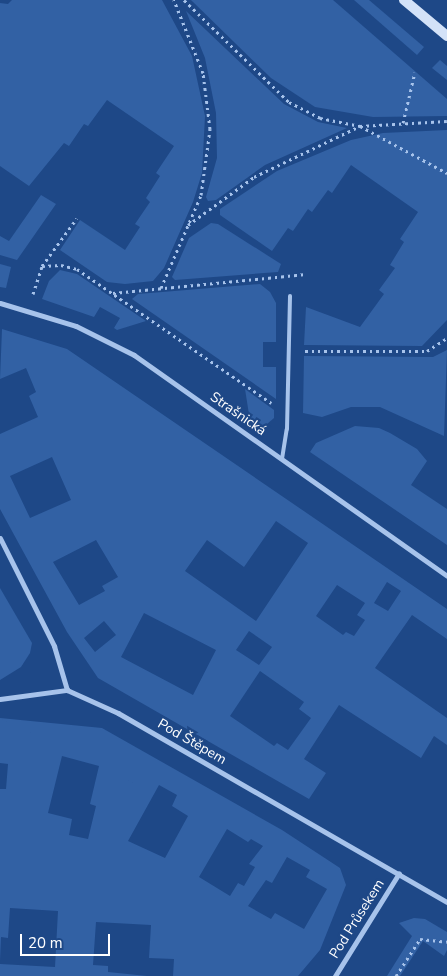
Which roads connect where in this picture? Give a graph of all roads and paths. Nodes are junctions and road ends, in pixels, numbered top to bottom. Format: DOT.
graph roads {
  1 [pos="174,0"];
  2 [pos="184,0"];
  3 [pos="404,0"];
  4 [pos="413,4"];
  5 [pos="447,36"];
  6 [pos="416,72"];
  7 [pos="447,120"];
  8 [pos="403,123"];
  9 [pos="360,126"];
  10 [pos="447,173"];
  11 [pos="77,218"];
  12 [pos="188,225"];
  13 [pos="42,266"];
  14 [pos="306,274"];
  15 [pos="161,288"];
  16 [pos="113,293"];
  17 [pos="290,296"];
  18 [pos="32,297"];
  19 [pos="0,303"];
  20 [pos="447,338"];
  21 [pos="289,351"];
  22 [pos="275,406"];
  23 [pos="282,459"];
  24 [pos="0,538"];
  25 [pos="447,576"];
  26 [pos="67,690"];
  27 [pos="0,698"];
  28 [pos="399,873"];
  29 [pos="447,902"];
  30 [pos="447,942"];
  31 [pos="335,976"];
  32 [pos="396,976"];
  1 -- 12 [label="path"];
  2 -- 9 [label="path"];
  3 -- 4 [label="main road"];
  4 -- 5 [label="main road"];
  6 -- 8 [label="path"];
  7 -- 8 [label="path"];
  8 -- 9 [label="path"];
  9 -- 10 [label="path"];
  9 -- 12 [label="path"];
  11 -- 13 [label="path"];
  12 -- 15 [label="path"];
  13 -- 16 [label="path"];
  13 -- 18 [label="path"];
  14 -- 15 [label="path"];
  15 -- 16 [label="path"];
  16 -- 22 [label="path"];
  17 -- 21 [label="lane"];
  19 -- 23 [label="street, Strašnická"];
  20 -- 21 [label="path"];
  21 -- 23 [label="lane"];
  23 -- 25 [label="street, Strašnická"];
  24 -- 26 [label="street"];
  26 -- 27 [label="street"];
  26 -- 28 [label="street, Pod Štěpem"];
  28 -- 29 [label="street, Pod Štěpem"];
  28 -- 31 [label="street, Pod Průsekem"];
  30 -- 32 [label="path"];
}
